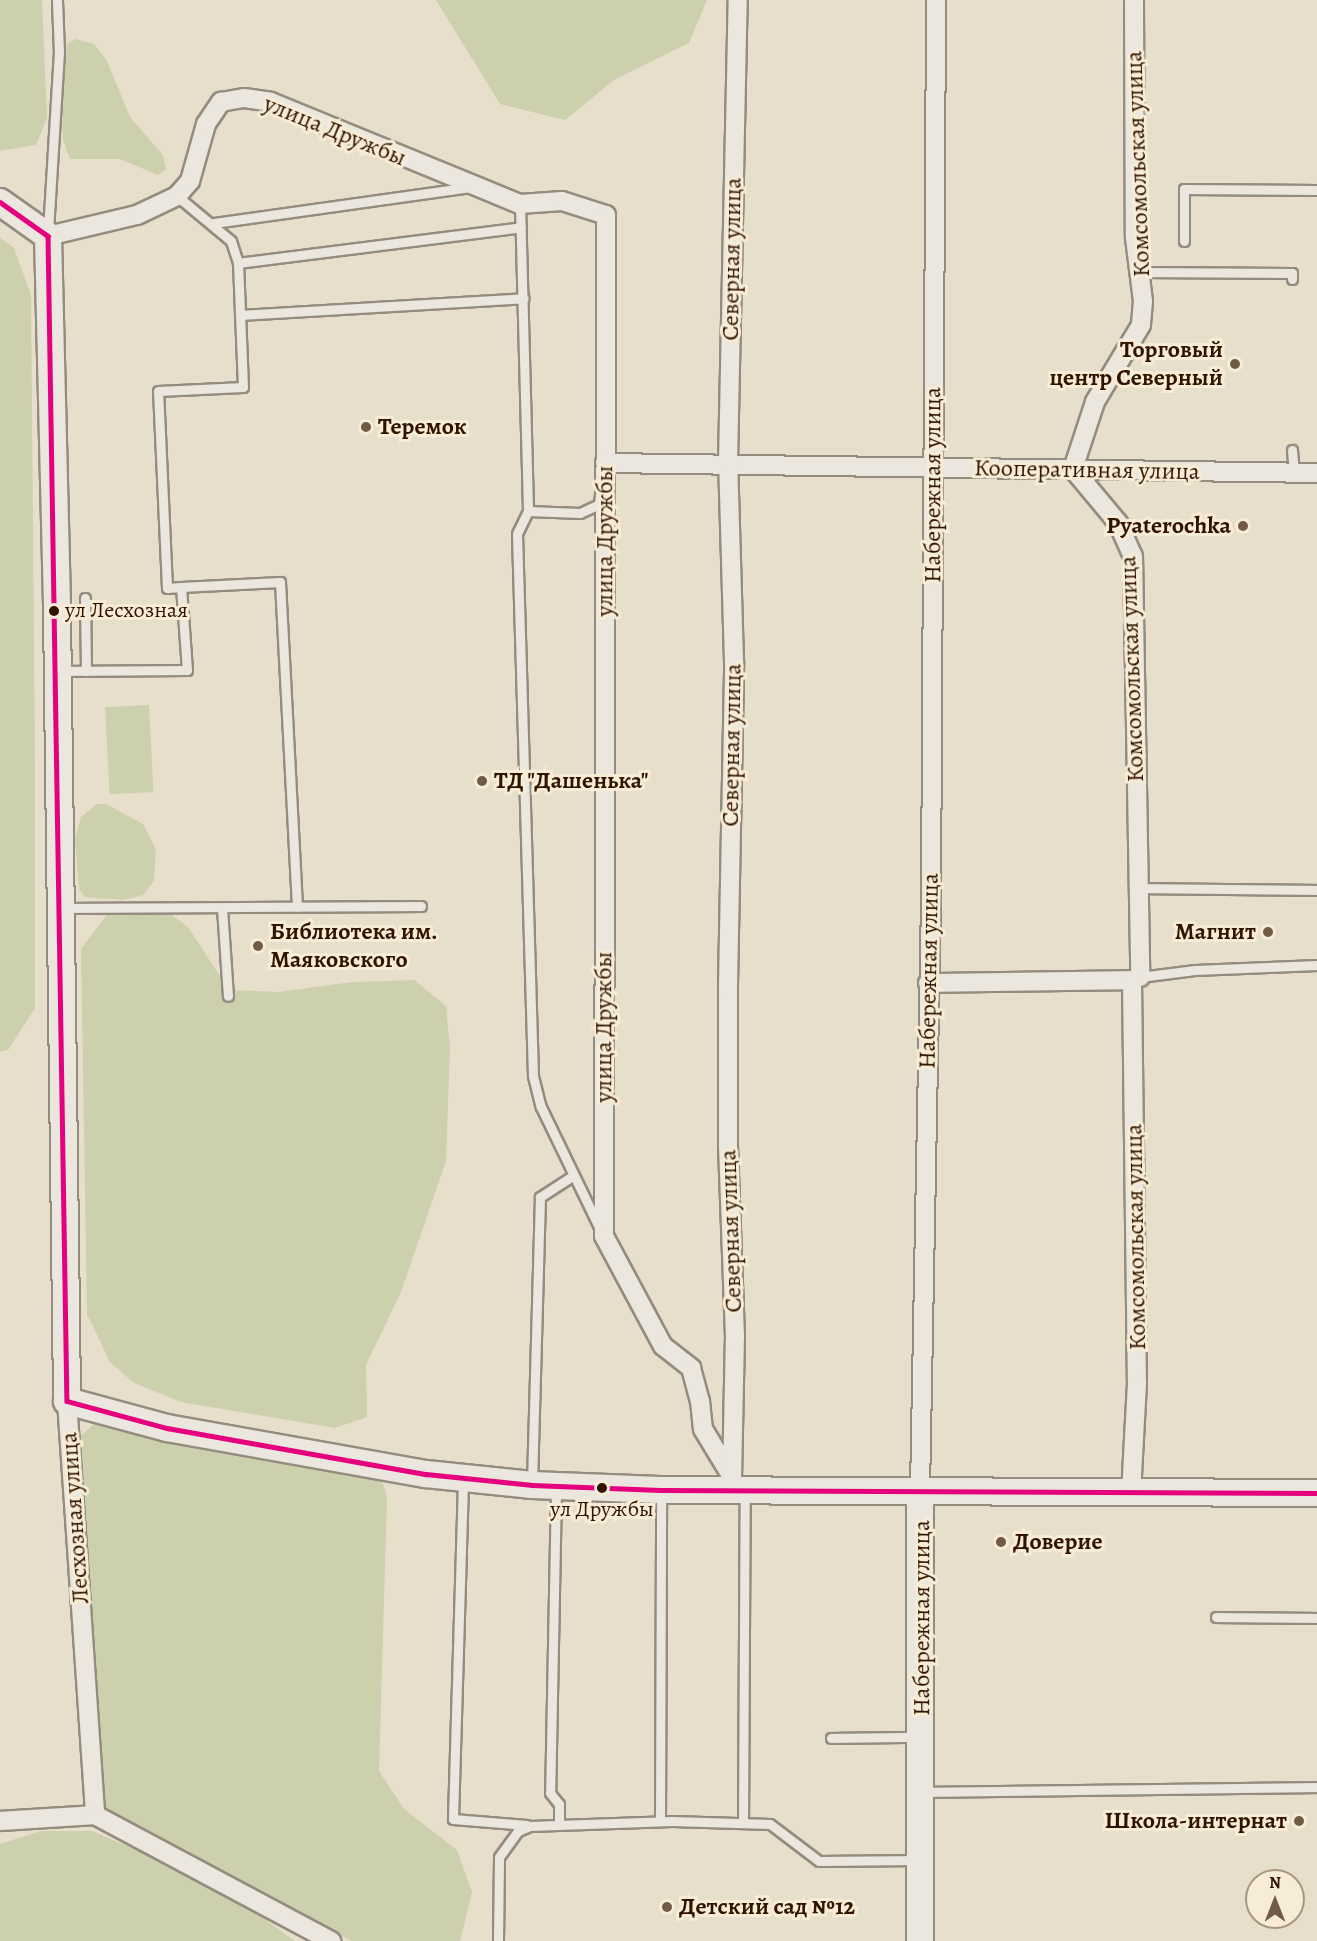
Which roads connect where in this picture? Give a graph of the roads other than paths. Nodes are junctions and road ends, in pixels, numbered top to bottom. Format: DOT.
graph roads {
  1 [pos="57,0"];
  2 [pos="738,0"];
  3 [pos="936,0"];
  4 [pos="1134,0"];
  5 [pos="472,187"];
  6 [pos="1317,190"];
  7 [pos="177,196"];
  8 [pos="0,202"];
  9 [pos="520,204"];
  10 [pos="214,223"];
  11 [pos="521,227"];
  12 [pos="48,236"];
  13 [pos="1184,241"];
  14 [pos="238,263"];
  15 [pos="1139,272"];
  16 [pos="1292,279"];
  17 [pos="523,298"];
  18 [pos="240,315"];
  19 [pos="1292,450"];
  20 [pos="728,463"];
  21 [pos="605,464"];
  22 [pos="933,467"];
  23 [pos="1073,469"];
  24 [pos="1294,473"];
  25 [pos="1317,473"];
  26 [pos="528,511"];
  27 [pos="181,587"];
  28 [pos="86,598"];
  29 [pos="57,671"];
  30 [pos="86,671"];
  31 [pos="1136,888"];
  32 [pos="1317,890"];
  33 [pos="421,906"];
  34 [pos="60,908"];
  35 [pos="222,908"];
  36 [pos="297,908"];
  37 [pos="1317,964"];
  38 [pos="1136,979"];
  39 [pos="928,983"];
  40 [pos="228,996"];
  41 [pos="574,1175"];
  42 [pos="604,1236"];
  43 [pos="67,1401"];
  44 [pos="463,1479"];
  45 [pos="736,1485"];
  46 [pos="544,1486"];
  47 [pos="660,1490"];
  48 [pos="920,1490"];
  49 [pos="1131,1493"];
  50 [pos="1317,1493"];
  51 [pos="1216,1617"];
  52 [pos="1317,1618"];
  53 [pos="922,1737"];
  54 [pos="831,1738"];
  55 [pos="1317,1787"];
  56 [pos="922,1792"];
  57 [pos="95,1815"];
  58 [pos="0,1821"];
  59 [pos="660,1821"];
  60 [pos="743,1823"];
  61 [pos="559,1825"];
  62 [pos="530,1826"];
  63 [pos="922,1860"];
  64 [pos="331,1941"];
  65 [pos="498,1941"];
  66 [pos="921,1941"];
  1 -- 12 [label="lane"];
  2 -- 20 [label="street, Северная улица"];
  3 -- 22 [label="street, Набережная улица"];
  4 -- 15 [label="street, Комсомольская улица"];
  5 -- 7 [label="street, улица Дружбы"];
  5 -- 9 [label="street, улица Дружбы"];
  5 -- 10 [label="lane"];
  6 -- 13 [label="lane"];
  7 -- 10 [label="lane"];
  7 -- 12 [label="street"];
  8 -- 12 [label="street"];
  9 -- 11 [label="lane"];
  9 -- 21 [label="street, улица Дружбы"];
  10 -- 14 [label="lane"];
  11 -- 14 [label="lane"];
  11 -- 17 [label="lane"];
  12 -- 29 [label="street, Лесхозная улица"];
  14 -- 18 [label="lane"];
  15 -- 16 [label="lane"];
  15 -- 23 [label="street, Комсомольская улица"];
  17 -- 18 [label="lane"];
  17 -- 26 [label="lane"];
  18 -- 27 [label="lane"];
  19 -- 24 [label="lane"];
  20 -- 21 [label="street, Кооперативная улица"];
  20 -- 22 [label="street, Кооперативная улица"];
  20 -- 45 [label="street, Северная улица"];
  21 -- 26 [label="lane"];
  21 -- 42 [label="street, улица Дружбы"];
  22 -- 23 [label="street, Кооперативная улица"];
  22 -- 39 [label="street, Набережная улица"];
  23 -- 24 [label="street, Кооперативная улица"];
  23 -- 31 [label="street, Комсомольская улица"];
  24 -- 25 [label="street, Кооперативная улица"];
  26 -- 41 [label="lane"];
  27 -- 30 [label="lane"];
  27 -- 36 [label="lane"];
  28 -- 30 [label="lane"];
  29 -- 30 [label="lane"];
  29 -- 34 [label="street, Лесхозная улица"];
  31 -- 32 [label="lane"];
  31 -- 38 [label="street, Комсомольская улица"];
  33 -- 36 [label="lane"];
  34 -- 35 [label="lane"];
  34 -- 43 [label="street, Лесхозная улица"];
  35 -- 36 [label="lane"];
  35 -- 40 [label="lane"];
  37 -- 38 [label="lane"];
  38 -- 39 [label="street"];
  38 -- 49 [label="street, Комсомольская улица"];
  39 -- 48 [label="street, Набережная улица"];
  41 -- 42 [label="lane"];
  41 -- 46 [label="lane"];
  42 -- 45 [label="street, улица Дружбы"];
  43 -- 44 [label="street"];
  43 -- 57 [label="street, Лесхозная улица"];
  44 -- 46 [label="street"];
  44 -- 62 [label="lane"];
  45 -- 47 [label="street"];
  45 -- 48 [label="street"];
  45 -- 60 [label="lane"];
  46 -- 47 [label="street"];
  46 -- 61 [label="lane"];
  47 -- 59 [label="lane"];
  48 -- 49 [label="street"];
  48 -- 53 [label="street, Набережная улица"];
  49 -- 50 [label="street"];
  51 -- 52 [label="lane"];
  53 -- 54 [label="lane"];
  53 -- 56 [label="street, Набережная улица"];
  55 -- 56 [label="lane"];
  56 -- 63 [label="street, Набережная улица"];
  57 -- 58 [label="street"];
  57 -- 64 [label="street"];
  59 -- 60 [label="lane"];
  59 -- 61 [label="lane"];
  60 -- 63 [label="lane"];
  61 -- 62 [label="lane"];
  62 -- 65 [label="lane"];
  63 -- 66 [label="street, Набережная улица"];
}
